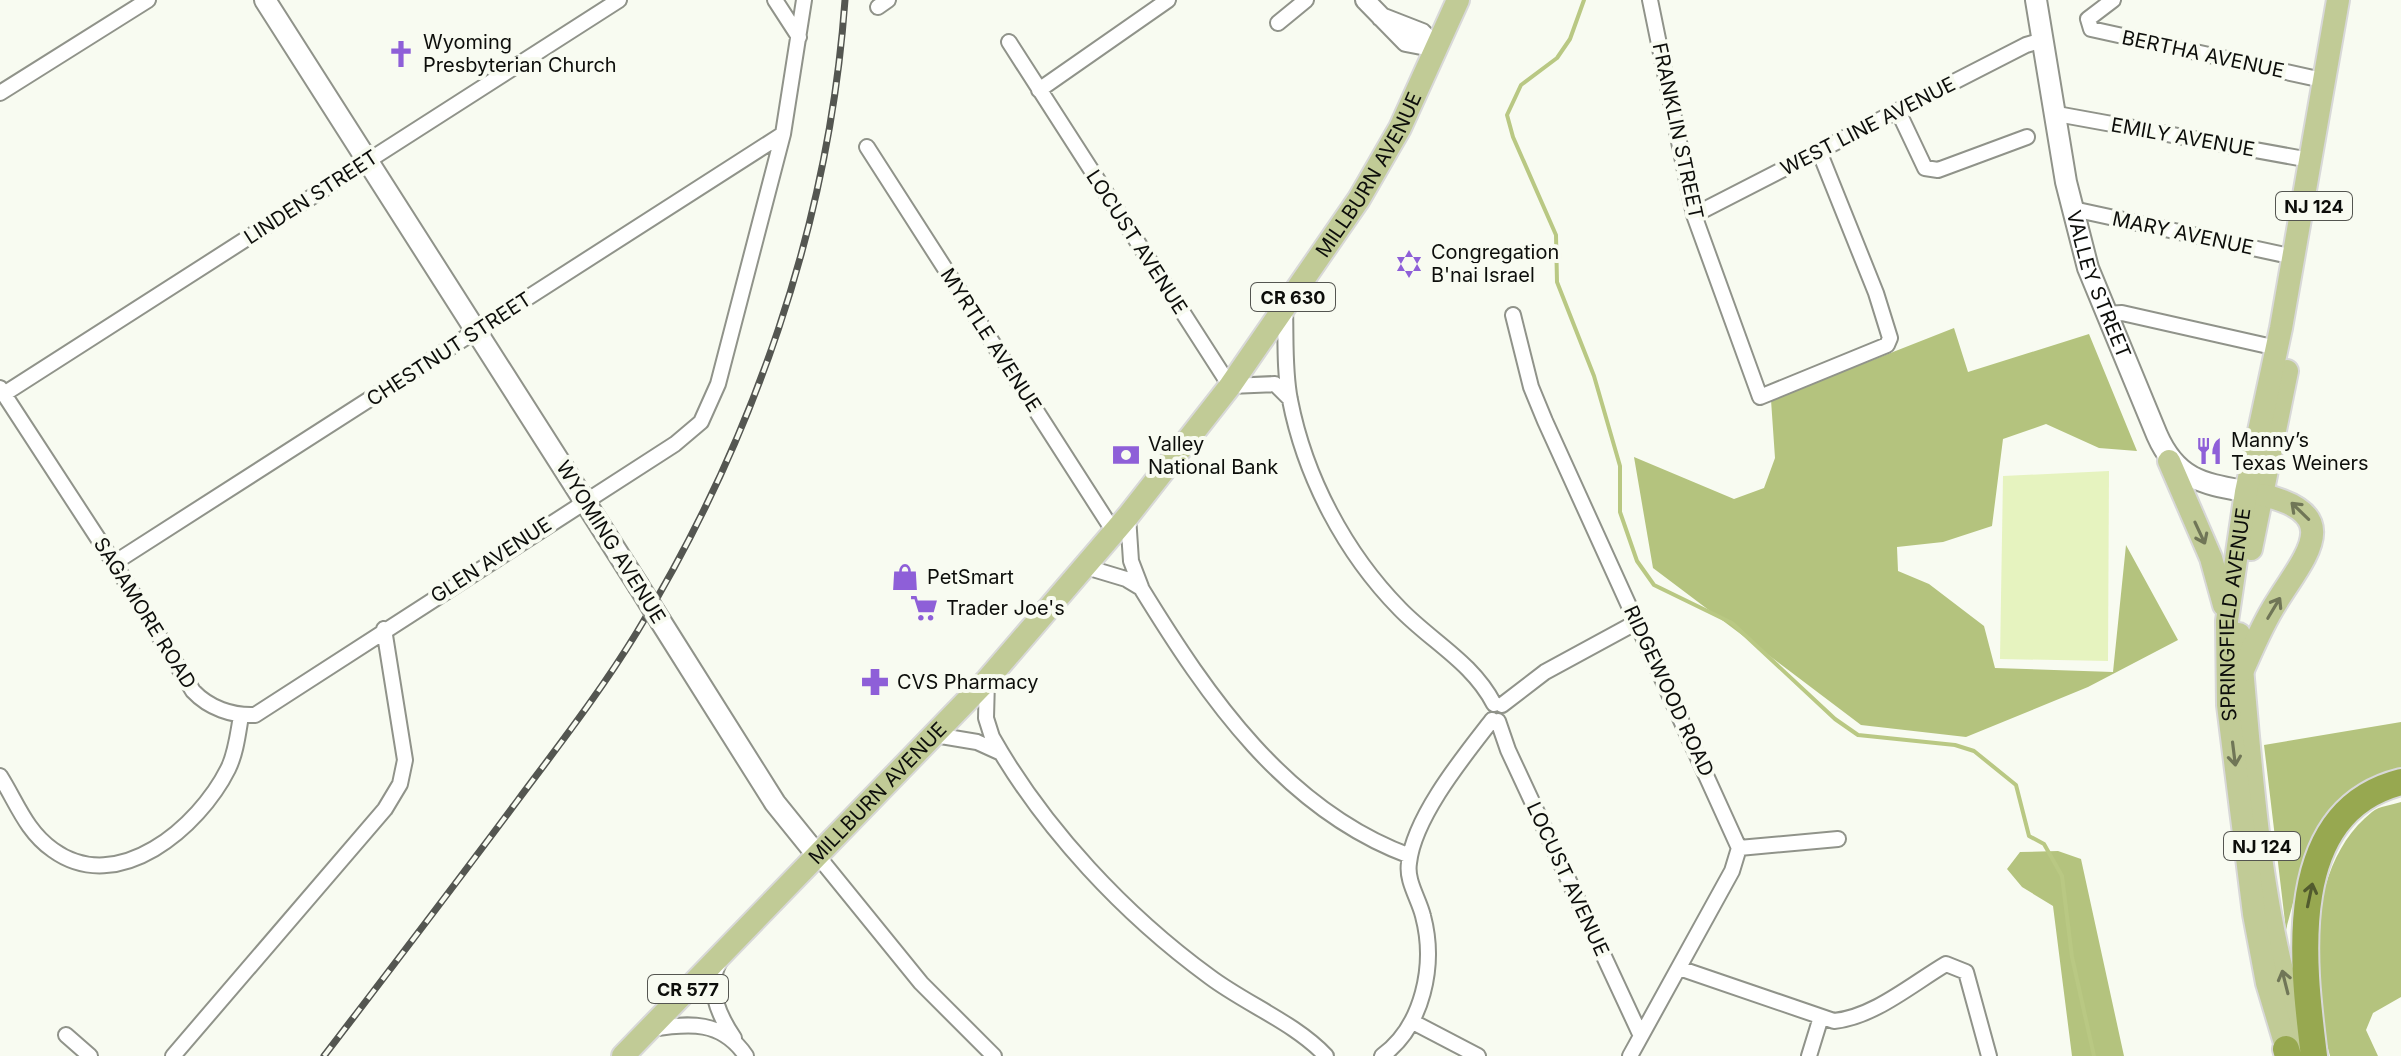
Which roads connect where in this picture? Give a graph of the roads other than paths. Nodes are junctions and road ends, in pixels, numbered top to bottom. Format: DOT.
graph roads {
  1 [pos="148,0"];
  2 [pos="265,0"];
  3 [pos="619,0"];
  4 [pos="775,0"];
  5 [pos="804,0"];
  6 [pos="1168,0"];
  7 [pos="1306,0"];
  8 [pos="1365,0"];
  9 [pos="1458,0"];
  10 [pos="1650,0"];
  11 [pos="2036,0"];
  12 [pos="2113,0"];
  13 [pos="2338,0"];
  14 [pos="1278,23"];
  15 [pos="799,37"];
  16 [pos="2043,40"];
  17 [pos="1009,42"];
  18 [pos="1437,48"];
  19 [pos="2327,81"];
  20 [pos="1039,90"];
  21 [pos="0,93"];
  22 [pos="1898,111"];
  23 [pos="2057,114"];
  24 [pos="783,134"];
  25 [pos="2027,137"];
  26 [pos="867,147"];
  27 [pos="1819,151"];
  28 [pos="369,160"];
  29 [pos="2310,160"];
  30 [pos="2073,209"];
  31 [pos="1694,215"];
  32 [pos="2294,257"];
  33 [pos="1285,308"];
  34 [pos="2105,314"];
  35 [pos="1513,315"];
  36 [pos="477,332"];
  37 [pos="2277,348"];
  38 [pos="1230,386"];
  39 [pos="2,391"];
  40 [pos="1290,399"];
  41 [pos="2169,461"];
  42 [pos="2255,493"];
  43 [pos="585,499"];
  44 [pos="1121,524"];
  45 [pos="114,563"];
  46 [pos="1086,567"];
  47 [pos="1141,588"];
  48 [pos="2227,621"];
  49 [pos="1637,622"];
  50 [pos="384,629"];
  51 [pos="2243,671"];
  52 [pos="987,680"];
  53 [pos="1498,704"];
  54 [pos="241,716"];
  55 [pos="1495,720"];
  56 [pos="935,735"];
  57 [pos="1001,753"];
  58 [pos="0,776"];
  59 [pos="2401,782"];
  60 [pos="1838,839"];
  61 [pos="1739,848"];
  62 [pos="817,855"];
  63 [pos="1410,856"];
  64 [pos="726,951"];
  65 [pos="1679,968"];
  66 [pos="1821,1017"];
  67 [pos="1413,1022"];
  68 [pos="649,1030"];
  69 [pos="66,1035"];
  70 [pos="1641,1036"];
  71 [pos="742,1050"];
  72 [pos="2297,1055"];
  73 [pos="90,1056"];
  74 [pos="173,1056"];
  75 [pos="623,1056"];
  76 [pos="994,1056"];
  77 [pos="1326,1056"];
  78 [pos="1382,1056"];
  79 [pos="1478,1056"];
  80 [pos="1630,1056"];
  81 [pos="1809,1056"];
  82 [pos="1989,1056"];
  1 -- 21 [label="street"];
  2 -- 28 [label="main road, WYOMING AVENUE"];
  3 -- 28 [label="street, LINDEN STREET"];
  4 -- 15 [label="street"];
  5 -- 15 [label="street, GLEN AVENUE"];
  6 -- 20 [label="street"];
  7 -- 14 [label="street"];
  8 -- 18 [label="street"];
  9 -- 18 [label="main road, MILLBURN AVENUE / CR 630"];
  10 -- 31 [label="street, FRANKLIN STREET"];
  11 -- 16 [label="main road, VALLEY STREET"];
  12 -- 19 [label="street, BERTHA AVENUE"];
  13 -- 19 [label="main road, SPRINGFIELD AVENUE / NJ 124"];
  15 -- 24 [label="street, GLEN AVENUE"];
  16 -- 22 [label="street, WEST LINE AVENUE"];
  16 -- 23 [label="main road, VALLEY STREET"];
  17 -- 20 [label="street, LOCUST AVENUE"];
  18 -- 33 [label="main road, MILLBURN AVENUE / CR 630"];
  19 -- 29 [label="main road, SPRINGFIELD AVENUE / NJ 124"];
  19 -- 42 [label="main road, SPRINGFIELD AVENUE / NJ 124"];
  20 -- 38 [label="street, LOCUST AVENUE"];
  22 -- 25 [label="street"];
  22 -- 27 [label="street, WEST LINE AVENUE"];
  23 -- 29 [label="street, EMILY AVENUE"];
  23 -- 30 [label="main road, VALLEY STREET"];
  24 -- 36 [label="street, CHESTNUT STREET"];
  24 -- 43 [label="street, GLEN AVENUE"];
  26 -- 44 [label="street, MYRTLE AVENUE"];
  27 -- 31 [label="street, WEST LINE AVENUE"];
  27 -- 31 [label="street, FRANKLIN STREET"];
  28 -- 36 [label="main road, WYOMING AVENUE"];
  28 -- 39 [label="street, LINDEN STREET"];
  29 -- 32 [label="main road, SPRINGFIELD AVENUE / NJ 124"];
  30 -- 32 [label="street, MARY AVENUE"];
  30 -- 34 [label="main road, VALLEY STREET"];
  32 -- 37 [label="main road, SPRINGFIELD AVENUE / NJ 124"];
  33 -- 38 [label="main road, MILLBURN AVENUE / CR 630"];
  33 -- 40 [label="street"];
  34 -- 37 [label="street"];
  34 -- 41 [label="main road, VALLEY STREET"];
  35 -- 49 [label="street, RIDGEWOOD ROAD"];
  36 -- 43 [label="main road, WYOMING AVENUE"];
  36 -- 45 [label="street, CHESTNUT STREET"];
  37 -- 42 [label="main road, SPRINGFIELD AVENUE / NJ 124"];
  38 -- 40 [label="street"];
  38 -- 44 [label="main road, MILLBURN AVENUE / CR 630"];
  39 -- 45 [label="street, SAGAMORE ROAD"];
  40 -- 53 [label="street"];
  41 -- 42 [label="main road"];
  41 -- 48 [label="main road, one-way"];
  42 -- 48 [label="main road, SPRINGFIELD AVENUE / NJ 124"];
  42 -- 51 [label="main road, SPRINGFIELD AVENUE / NJ 124"];
  51 -- 42 [label="main road, one-way"];
  43 -- 50 [label="street, GLEN AVENUE"];
  43 -- 62 [label="main road, WYOMING AVENUE, bridge"];
  44 -- 46 [label="main road, MILLBURN AVENUE / CR 630"];
  44 -- 47 [label="street, MYRTLE AVENUE"];
  45 -- 54 [label="street, SAGAMORE ROAD"];
  46 -- 47 [label="street"];
  46 -- 52 [label="main road, MILLBURN AVENUE / CR 630"];
  47 -- 63 [label="street, MYRTLE AVENUE"];
  48 -- 72 [label="main road, SPRINGFIELD AVENUE / NJ 124, one-way"];
  49 -- 53 [label="street"];
  49 -- 61 [label="street, RIDGEWOOD ROAD"];
  50 -- 54 [label="street"];
  50 -- 74 [label="street"];
  72 -- 51 [label="main road, SPRINGFIELD AVENUE / NJ 124, one-way"];
  52 -- 56 [label="main road, MILLBURN AVENUE / CR 630"];
  52 -- 57 [label="street"];
  53 -- 55 [label="street"];
  54 -- 58 [label="street"];
  55 -- 63 [label="street"];
  55 -- 70 [label="street, LOCUST AVENUE"];
  56 -- 57 [label="street"];
  56 -- 62 [label="main road, MILLBURN AVENUE / CR 630"];
  57 -- 77 [label="street"];
  72 -- 59 [label="highway, one-way"];
  60 -- 61 [label="street"];
  61 -- 65 [label="street"];
  62 -- 64 [label="main road, MILLBURN AVENUE / CR 577"];
  62 -- 76 [label="street, WYOMING AVENUE"];
  63 -- 67 [label="street"];
  64 -- 68 [label="main road, MILLBURN AVENUE / CR 577"];
  64 -- 71 [label="street"];
  65 -- 66 [label="street"];
  65 -- 70 [label="street"];
  66 -- 81 [label="street"];
  66 -- 82 [label="street"];
  67 -- 78 [label="street"];
  67 -- 79 [label="street"];
  68 -- 71 [label="street"];
  68 -- 75 [label="main road, MILLBURN AVENUE / CR 577"];
  69 -- 73 [label="street"];
  70 -- 80 [label="street"];
}
